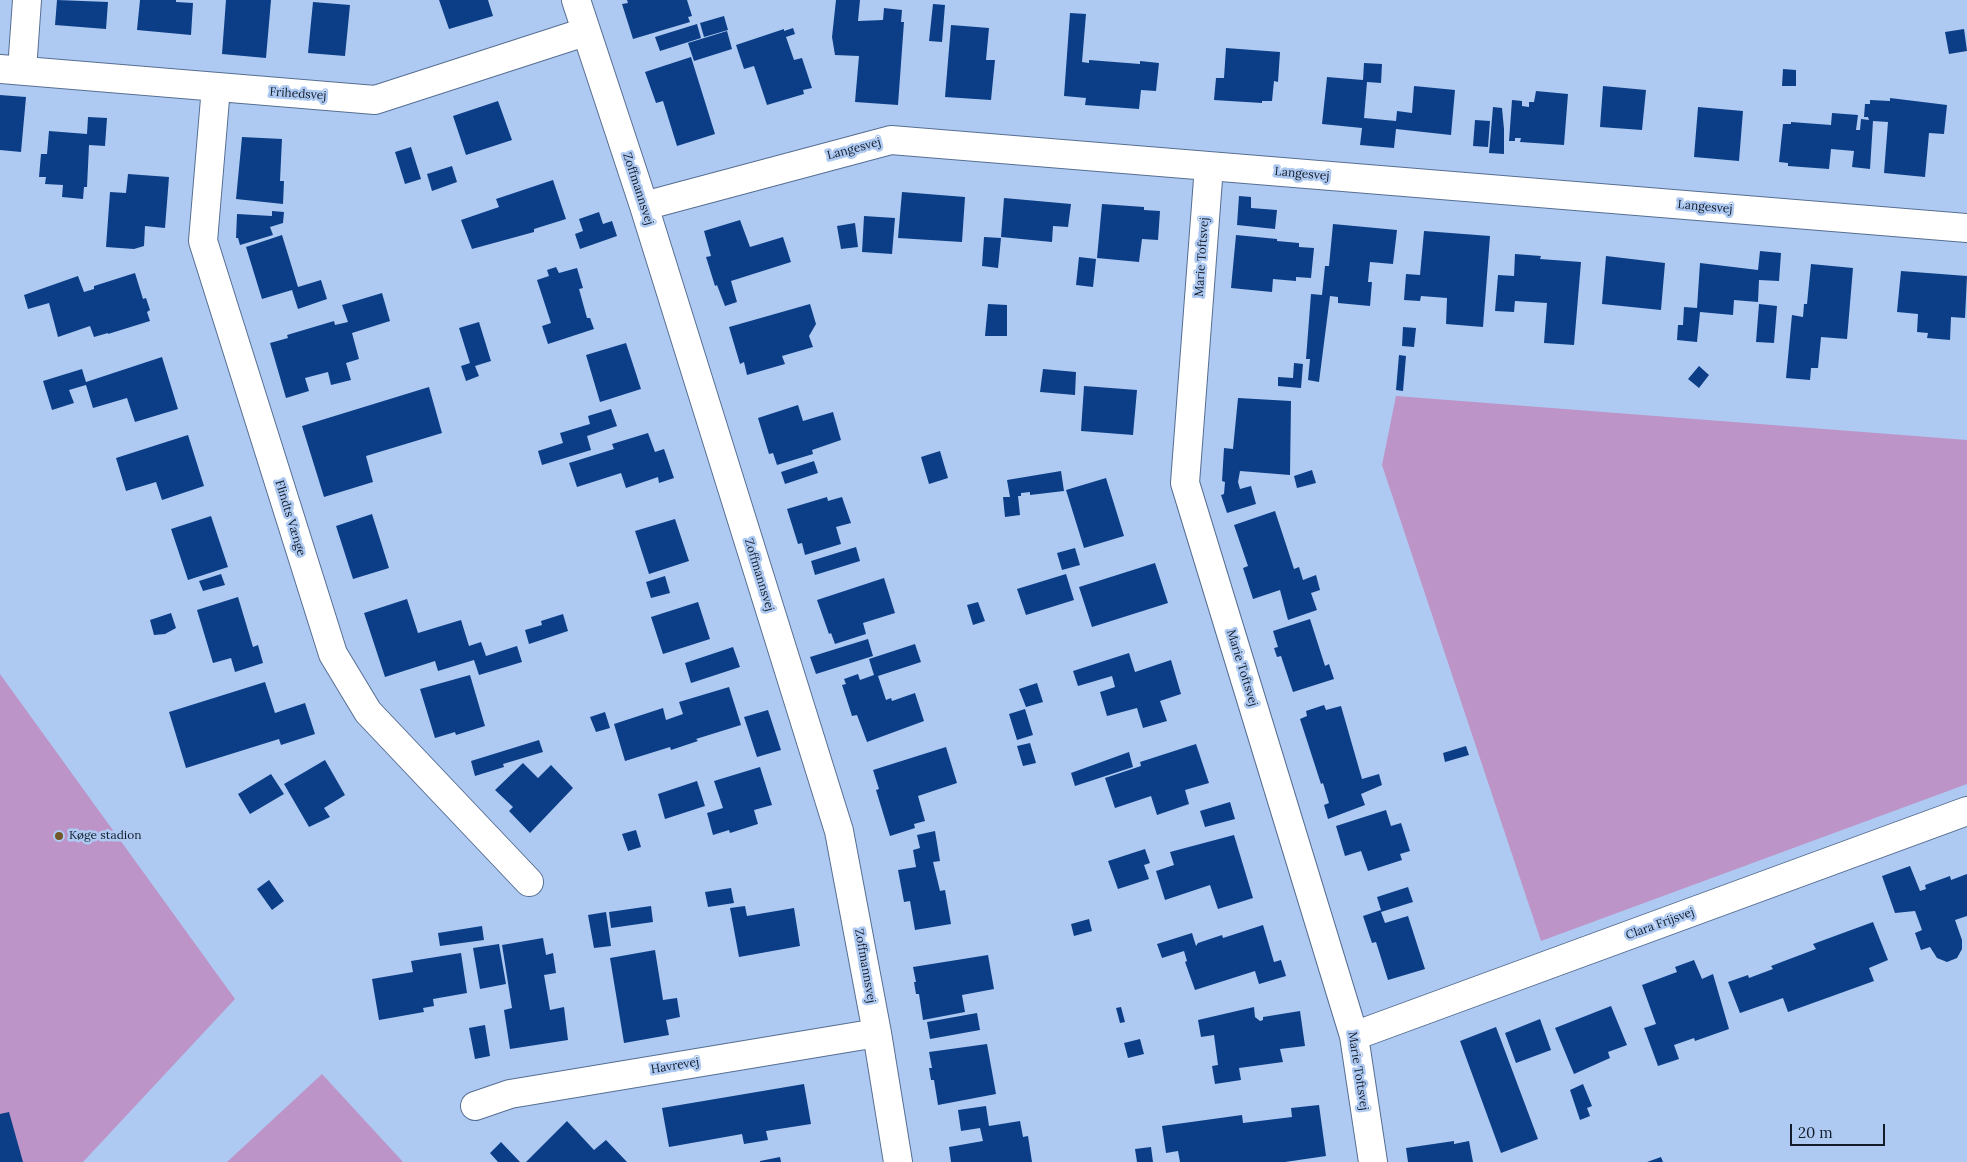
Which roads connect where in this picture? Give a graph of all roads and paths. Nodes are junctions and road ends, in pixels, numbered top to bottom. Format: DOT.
graph roads {
  1 [pos="27,0"];
  2 [pos="576,0"];
  3 [pos="585,32"];
  4 [pos="11,70"];
  5 [pos="216,87"];
  6 [pos="1209,166"];
  7 [pos="644,206"];
  8 [pos="1967,228"];
  9 [pos="1967,811"];
  10 [pos="529,882"];
  11 [pos="877,1033"];
  12 [pos="1354,1036"];
  13 [pos="475,1106"];
  14 [pos="898,1162"];
  15 [pos="1373,1162"];
  1 -- 4 [label="street"];
  2 -- 3 [label="street, Zoffmannsvej"];
  3 -- 5 [label="street, Frihedsvej"];
  3 -- 7 [label="street, Zoffmannsvej"];
  4 -- 5 [label="street, Frihedsvej"];
  5 -- 10 [label="street, Flindts Vænge"];
  6 -- 7 [label="street, Langesvej"];
  6 -- 8 [label="street, Langesvej"];
  6 -- 12 [label="street, Marie Toftsvej"];
  7 -- 11 [label="street, Zoffmannsvej"];
  9 -- 12 [label="street, Clara Frijsvej"];
  11 -- 13 [label="street, Havrevej"];
  11 -- 14 [label="street, Zoffmannsvej"];
  12 -- 15 [label="street, Marie Toftsvej"];
}
